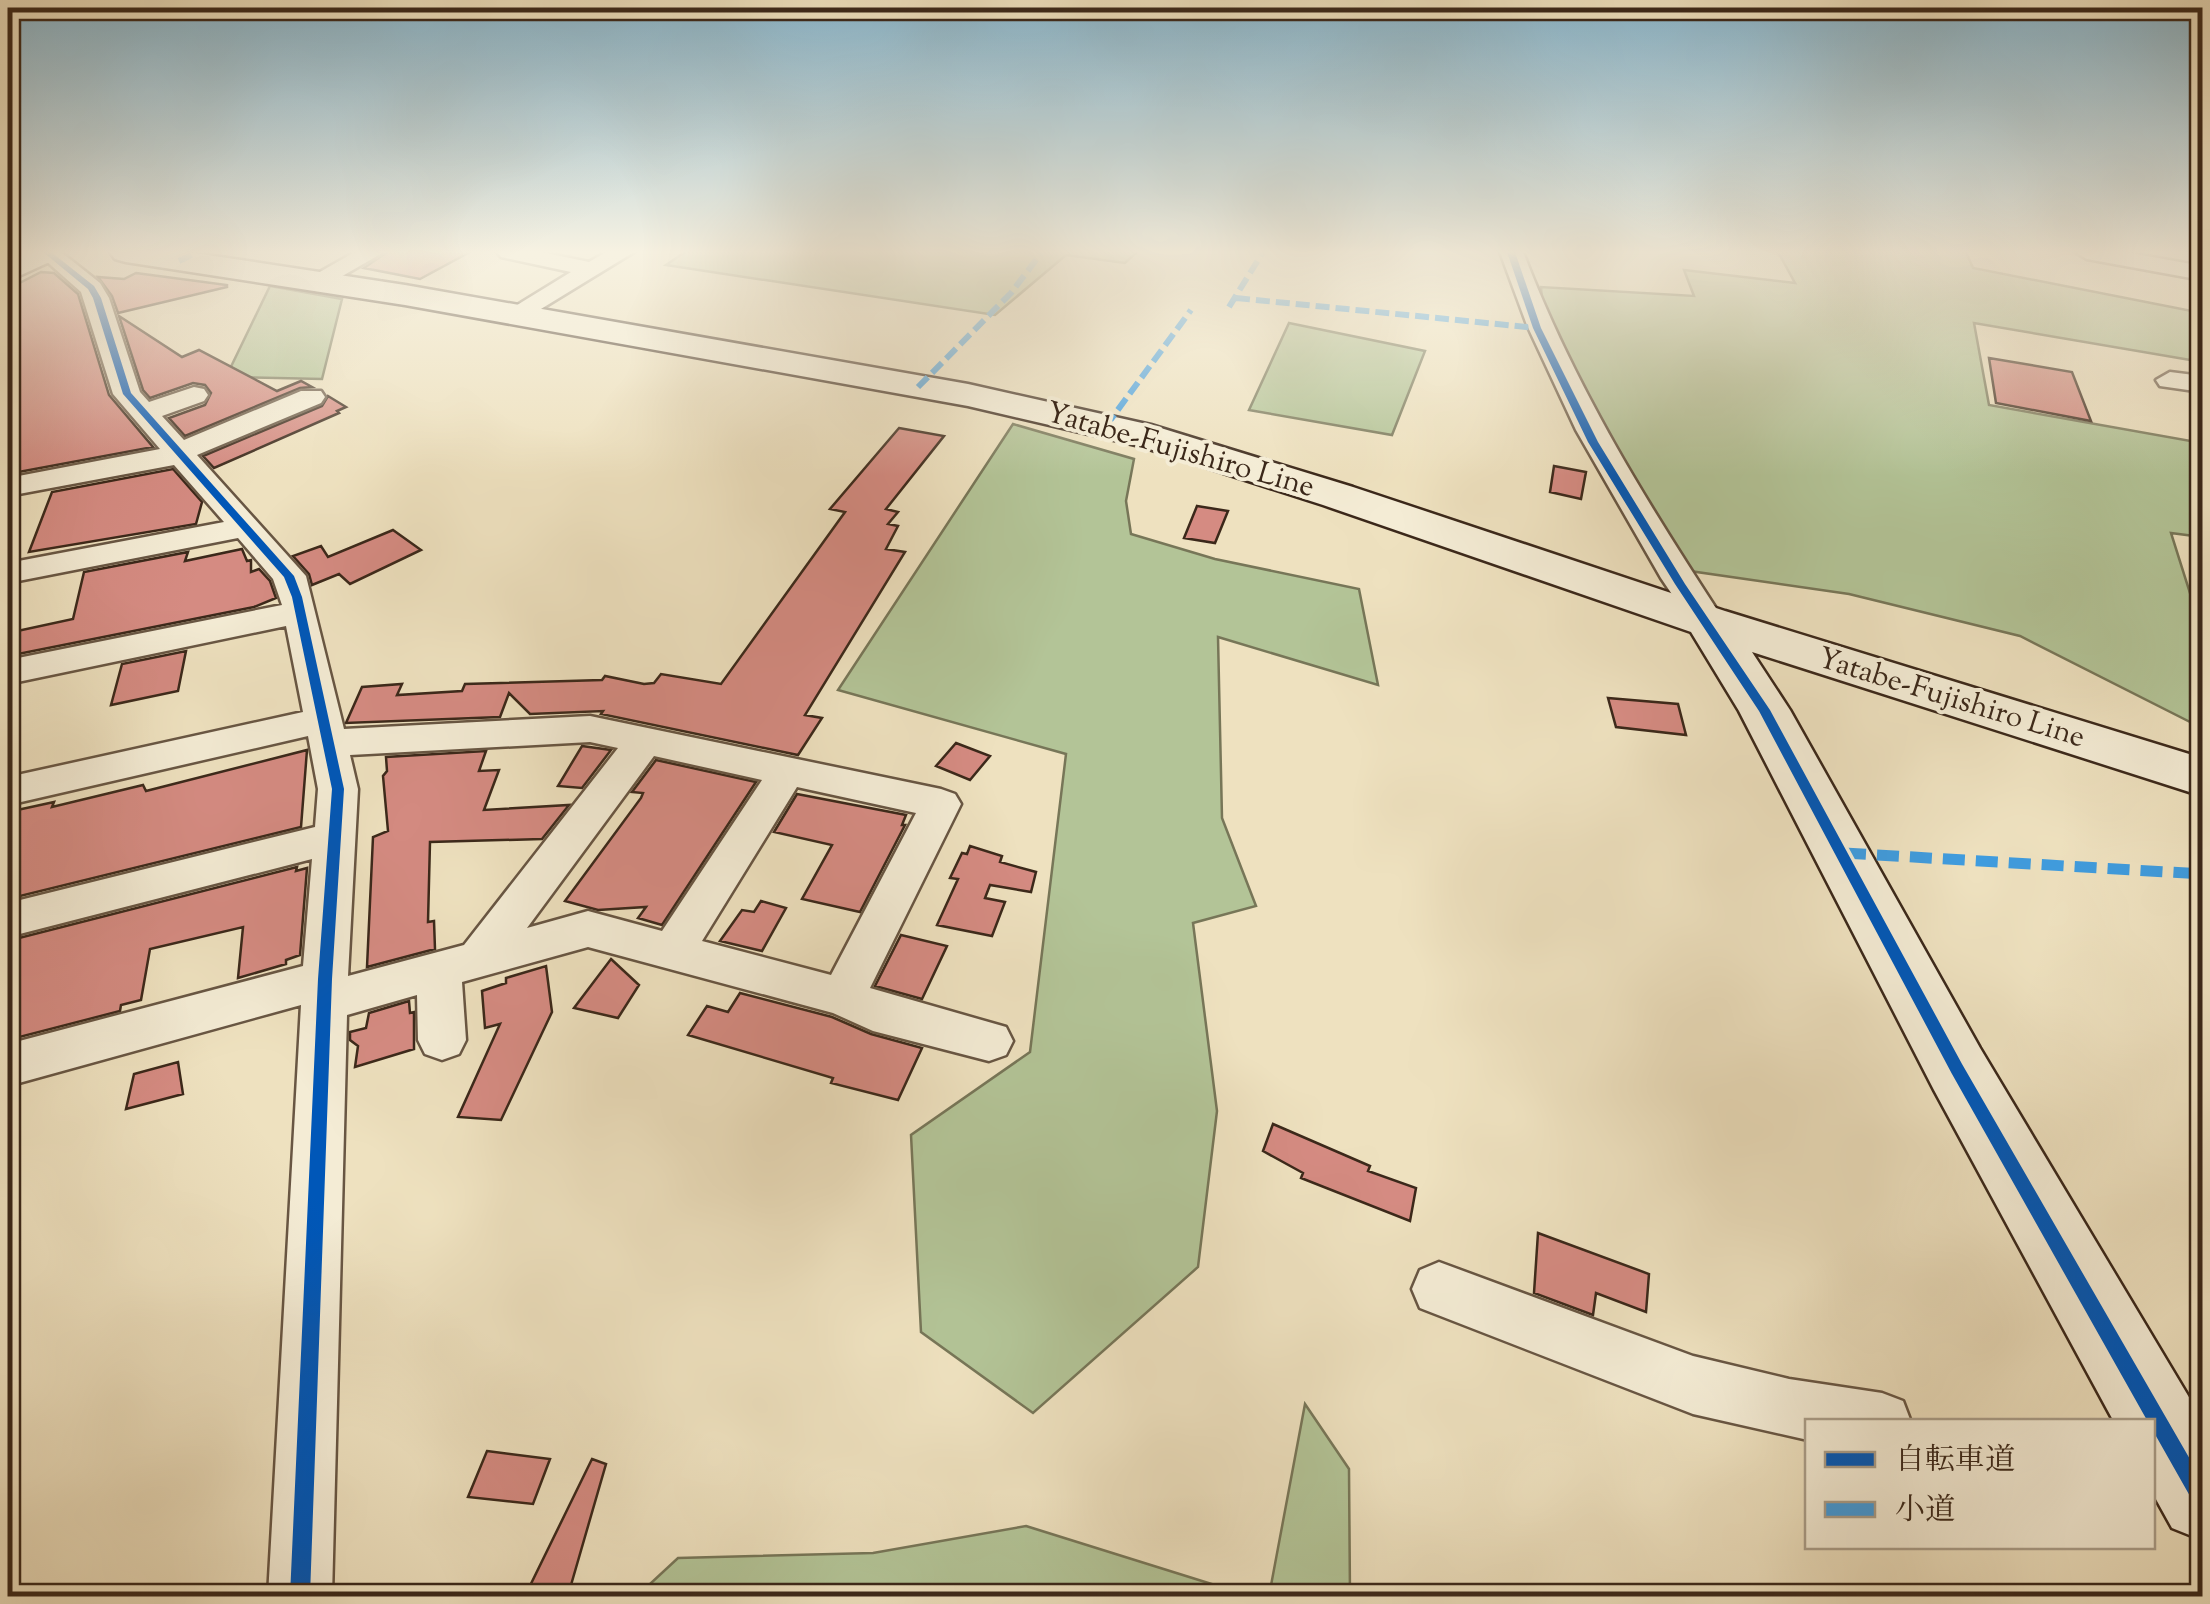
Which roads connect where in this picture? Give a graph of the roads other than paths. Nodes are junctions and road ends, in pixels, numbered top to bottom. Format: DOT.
graph roads {
  1 [pos="104,327"];
  2 [pos="584,327"];
  3 [pos="1537,327"];
  4 [pos="2170,380"];
  5 [pos="2202,384"];
  6 [pos="194,395"];
  7 [pos="311,397"];
  8 [pos="146,413"];
  9 [pos="180,454"];
  10 [pos="8,486"];
  11 [pos="246,527"];
  12 [pos="8,572"];
  13 [pos="300,612"];
  14 [pos="1708,622"];
  15 [pos="8,672"];
  16 [pos="326,732"];
  17 [pos="646,740"];
  18 [pos="787,772"];
  19 [pos="2202,776"];
  20 [pos="8,791"];
  21 [pos="335,838"];
  22 [pos="8,920"];
  23 [pos="673,950"];
  24 [pos="459,963"];
  25 [pos="324,991"];
  26 [pos="844,997"];
  27 [pos="442,1040"];
  28 [pos="989,1041"];
  29 [pos="8,1065"];
  30 [pos="1439,1289"];
  31 [pos="1862,1419"];
  32 [pos="2151,1419"];
  33 [pos="2155,1426"];
  34 [pos="2176,1464"];
  35 [pos="300,1596"];
  1 -- 8 [label="street"];
  2 -- 14 [label="main road, Yatabe-Fujishiro Line"];
  3 -- 14 [label="street"];
  4 -- 5 [label="street"];
  6 -- 8 [label="street"];
  7 -- 9 [label="street"];
  8 -- 9 [label="street"];
  9 -- 10 [label="street"];
  9 -- 11 [label="street"];
  11 -- 12 [label="street"];
  11 -- 13 [label="street"];
  13 -- 15 [label="street"];
  13 -- 16 [label="street"];
  14 -- 19 [label="main road, Yatabe-Fujishiro Line"];
  14 -- 32 [label="main road"];
  16 -- 17 [label="street"];
  16 -- 20 [label="street"];
  16 -- 21 [label="street"];
  17 -- 18 [label="street"];
  17 -- 24 [label="street"];
  18 -- 23 [label="street"];
  18 -- 26 [label="street"];
  21 -- 22 [label="street"];
  21 -- 25 [label="street"];
  23 -- 24 [label="street"];
  23 -- 26 [label="street"];
  24 -- 25 [label="street"];
  24 -- 27 [label="street"];
  25 -- 29 [label="street"];
  25 -- 35 [label="street"];
  26 -- 28 [label="street"];
  30 -- 31 [label="street"];
  33 -- 34 [label="main road"];
}
